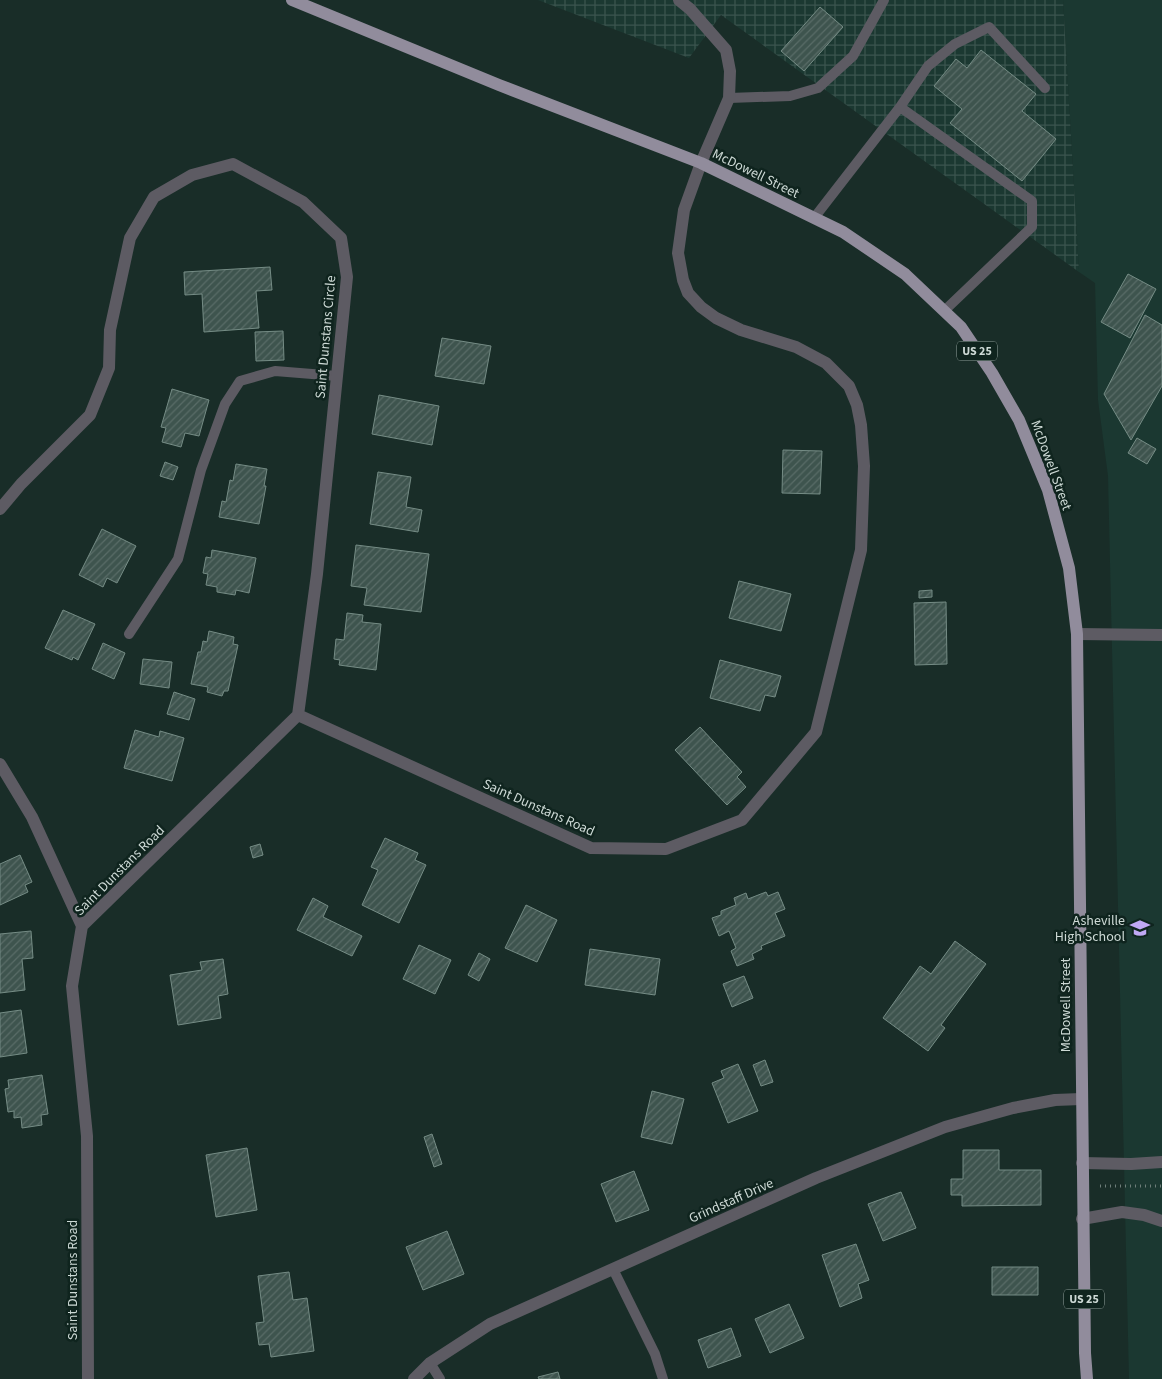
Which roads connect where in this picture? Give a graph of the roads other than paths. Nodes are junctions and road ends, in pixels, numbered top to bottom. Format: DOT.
graph roads {
  1 [pos="679,0"];
  2 [pos="886,1"];
  3 [pos="296,2"];
  4 [pos="1045,88"];
  5 [pos="729,98"];
  6 [pos="900,107"];
  7 [pos="701,163"];
  8 [pos="814,218"];
  9 [pos="944,311"];
  10 [pos="337,376"];
  11 [pos="0,509"];
  12 [pos="129,634"];
  13 [pos="1076,634"];
  14 [pos="1162,635"];
  15 [pos="298,715"];
  16 [pos="0,764"];
  17 [pos="82,926"];
  18 [pos="1081,1099"];
  19 [pos="1162,1162"];
  20 [pos="1082,1163"];
  21 [pos="1082,1219"];
  22 [pos="1162,1221"];
  23 [pos="613,1269"];
  24 [pos="430,1363"];
  25 [pos="88,1379"];
  26 [pos="414,1379"];
  27 [pos="440,1379"];
  28 [pos="662,1379"];
  29 [pos="1087,1379"];
  1 -- 5 [label="street"];
  2 -- 5 [label="lane"];
  3 -- 7 [label="main road, McDowell Street / US 25"];
  4 -- 6 [label="lane"];
  5 -- 7 [label="street, Saint Dunstans Road"];
  6 -- 8 [label="lane"];
  6 -- 9 [label="lane"];
  7 -- 8 [label="main road, McDowell Street / US 25"];
  7 -- 15 [label="street, Saint Dunstans Road"];
  8 -- 9 [label="main road, McDowell Street / US 25"];
  9 -- 13 [label="main road, McDowell Street / US 25"];
  10 -- 11 [label="street, Saint Dunstans Circle"];
  10 -- 12 [label="lane"];
  10 -- 15 [label="street, Saint Dunstans Circle"];
  13 -- 14 [label="street"];
  13 -- 18 [label="main road, McDowell Street / US 25"];
  15 -- 17 [label="street, Saint Dunstans Road"];
  16 -- 17 [label="street"];
  17 -- 25 [label="street, Saint Dunstans Road"];
  18 -- 20 [label="main road, McDowell Street / US 25"];
  18 -- 23 [label="street, Grindstaff Drive"];
  19 -- 20 [label="street"];
  20 -- 21 [label="main road, McDowell Street / US 25"];
  21 -- 22 [label="street"];
  21 -- 29 [label="main road, McDowell Street / US 25"];
  23 -- 24 [label="street, Grindstaff Drive"];
  23 -- 28 [label="lane"];
  24 -- 26 [label="street, Grindstaff Drive"];
  24 -- 27 [label="lane"];
}
